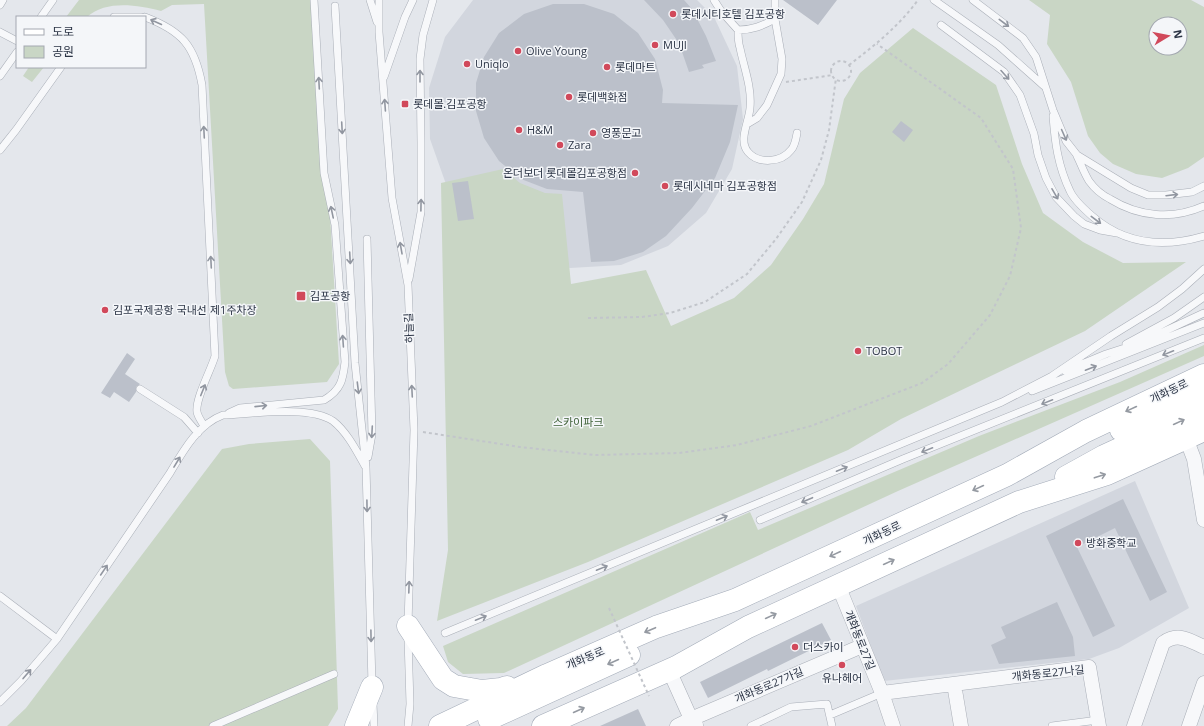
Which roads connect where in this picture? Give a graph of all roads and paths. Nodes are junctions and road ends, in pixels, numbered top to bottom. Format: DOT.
graph roads {
  1 [pos="3,0"];
  2 [pos="53,0"];
  3 [pos="314,0"];
  4 [pos="370,0"];
  5 [pos="379,0"];
  6 [pos="413,0"];
  7 [pos="433,0"];
  8 [pos="714,0"];
  9 [pos="775,0"];
  10 [pos="918,0"];
  11 [pos="934,0"];
  12 [pos="973,0"];
  13 [pos="0,5"];
  14 [pos="335,6"];
  15 [pos="42,16"];
  16 [pos="146,17"];
  17 [pos="775,19"];
  18 [pos="941,26"];
  19 [pos="738,30"];
  20 [pos="0,32"];
  21 [pos="379,32"];
  22 [pos="16,40"];
  23 [pos="877,44"];
  24 [pos="16,53"];
  25 [pos="849,65"];
  26 [pos="60,68"];
  27 [pos="833,75"];
  28 [pos="0,76"];
  29 [pos="836,78"];
  30 [pos="383,79"];
  31 [pos="783,83"];
  32 [pos="1046,87"];
  33 [pos="1053,110"];
  34 [pos="747,124"];
  35 [pos="797,133"];
  36 [pos="0,150"];
  37 [pos="1077,156"];
  38 [pos="1204,186"];
  39 [pos="1204,206"];
  40 [pos="1117,234"];
  41 [pos="1204,236"];
  42 [pos="367,239"];
  43 [pos="1204,269"];
  44 [pos="408,285"];
  45 [pos="1204,297"];
  46 [pos="1204,313"];
  47 [pos="588,318"];
  48 [pos="1204,323"];
  49 [pos="1204,338"];
  50 [pos="1106,354"];
  51 [pos="1204,375"];
  52 [pos="1052,376"];
  53 [pos="140,389"];
  54 [pos="1204,393"];
  55 [pos="1002,402"];
  56 [pos="1204,410"];
  57 [pos="223,415"];
  58 [pos="204,426"];
  59 [pos="414,430"];
  60 [pos="198,433"];
  61 [pos="1195,434"];
  62 [pos="366,467"];
  63 [pos="1007,475"];
  64 [pos="1201,484"];
  65 [pos="1019,502"];
  66 [pos="760,520"];
  67 [pos="1204,520"];
  68 [pos="838,586"];
  69 [pos="0,596"];
  70 [pos="735,600"];
  71 [pos="609,608"];
  72 [pos="408,626"];
  73 [pos="748,627"];
  74 [pos="445,633"];
  75 [pos="57,640"];
  76 [pos="862,646"];
  77 [pos="1204,647"];
  78 [pos="669,670"];
  79 [pos="334,674"];
  80 [pos="546,675"];
  81 [pos="1204,683"];
  82 [pos="954,684"];
  83 [pos="372,687"];
  84 [pos="882,693"];
  85 [pos="649,696"];
  86 [pos="0,702"];
  87 [pos="830,715"];
  88 [pos="694,722"];
  89 [pos="1098,723"];
  90 [pos="447,724"];
  91 [pos="213,726"];
  92 [pos="356,726"];
  93 [pos="374,726"];
  94 [pos="408,726"];
  95 [pos="473,726"];
  96 [pos="507,726"];
  97 [pos="543,726"];
  98 [pos="677,726"];
  99 [pos="751,726"];
  100 [pos="832,726"];
  101 [pos="893,726"];
  102 [pos="961,726"];
  103 [pos="1052,726"];
  104 [pos="1134,726"];
  105 [pos="1189,726"];
  1 -- 13 [label="lane"];
  2 -- 15 [label="lane"];
  57 -- 3 [label="lane, one-way"];
  4 -- 21 [label="lane, 하늘길"];
  5 -- 21 [label="lane, 하늘길"];
  6 -- 30 [label="lane"];
  44 -- 7 [label="lane, one-way"];
  8 -- 19 [label="lane"];
  9 -- 17 [label="lane"];
  10 -- 23 [label="path"];
  11 -- 32 [label="lane"];
  12 -- 32 [label="lane, one-way"];
  14 -- 62 [label="lane, one-way"];
  58 -- 16 [label="lane, one-way"];
  17 -- 19 [label="lane"];
  17 -- 34 [label="lane"];
  18 -- 40 [label="lane, one-way"];
  19 -- 34 [label="lane"];
  20 -- 22 [label="lane"];
  21 -- 30 [label="lane, 하늘길"];
  23 -- 25 [label="path"];
  23 -- 59 [label="path"];
  24 -- 28 [label="lane"];
  25 -- 27 [label="path"];
  25 -- 29 [label="path"];
  26 -- 36 [label="lane"];
  27 -- 29 [label="path"];
  27 -- 31 [label="path"];
  29 -- 47 [label="path"];
  44 -- 30 [label="lane, 하늘길, one-way"];
  32 -- 33 [label="lane"];
  33 -- 37 [label="lane, one-way"];
  33 -- 40 [label="lane, one-way"];
  34 -- 35 [label="lane"];
  37 -- 38 [label="lane, one-way"];
  37 -- 39 [label="lane"];
  40 -- 41 [label="lane"];
  42 -- 62 [label="lane, one-way"];
  43 -- 52 [label="lane"];
  59 -- 44 [label="lane, 하늘길, one-way"];
  45 -- 50 [label="lane"];
  46 -- 50 [label="lane"];
  55 -- 48 [label="lane, one-way"];
  49 -- 66 [label="lane, one-way"];
  50 -- 52 [label="lane"];
  51 -- 63 [label="main road, 개화동로, one-way"];
  52 -- 55 [label="lane"];
  53 -- 60 [label="lane"];
  54 -- 63 [label="main road, 개화동로"];
  74 -- 55 [label="lane, one-way"];
  65 -- 56 [label="main road, one-way"];
  57 -- 58 [label="lane"];
  57 -- 62 [label="lane"];
  58 -- 60 [label="lane"];
  72 -- 59 [label="lane, 하늘길, one-way"];
  75 -- 60 [label="lane, one-way"];
  61 -- 64 [label="street"];
  65 -- 61 [label="main road, one-way"];
  62 -- 83 [label="lane, one-way"];
  63 -- 70 [label="main road, 개화동로, one-way"];
  64 -- 67 [label="street"];
  68 -- 65 [label="main road, one-way"];
  73 -- 68 [label="main road, one-way"];
  68 -- 76 [label="street, 개화동로27길"];
  69 -- 75 [label="lane"];
  70 -- 80 [label="main road, 개화동로, one-way"];
  70 -- 95 [label="main road, 개화동로, one-way"];
  71 -- 85 [label="path, bridge"];
  72 -- 80 [label="main road"];
  72 -- 94 [label="lane, 하늘길"];
  73 -- 78 [label="main road"];
  73 -- 96 [label="main road"];
  86 -- 75 [label="lane, one-way"];
  76 -- 84 [label="street, 개화동로27길"];
  76 -- 88 [label="street, 개화동로27가길"];
  77 -- 104 [label="street"];
  78 -- 88 [label="street"];
  97 -- 78 [label="main road, one-way"];
  79 -- 91 [label="lane"];
  80 -- 90 [label="main road, 개화동로"];
  81 -- 105 [label="street"];
  82 -- 84 [label="street, 개화동로27나길"];
  82 -- 89 [label="street, 개화동로27나길"];
  82 -- 102 [label="street"];
  83 -- 92 [label="main road"];
  83 -- 93 [label="lane"];
  84 -- 87 [label="lane"];
  84 -- 101 [label="street, 개화동로27길"];
  87 -- 99 [label="lane"];
  87 -- 100 [label="lane"];
  88 -- 98 [label="street, 개화동로27가길"];
  89 -- 103 [label="lane, 개화동로27나길"];
}
